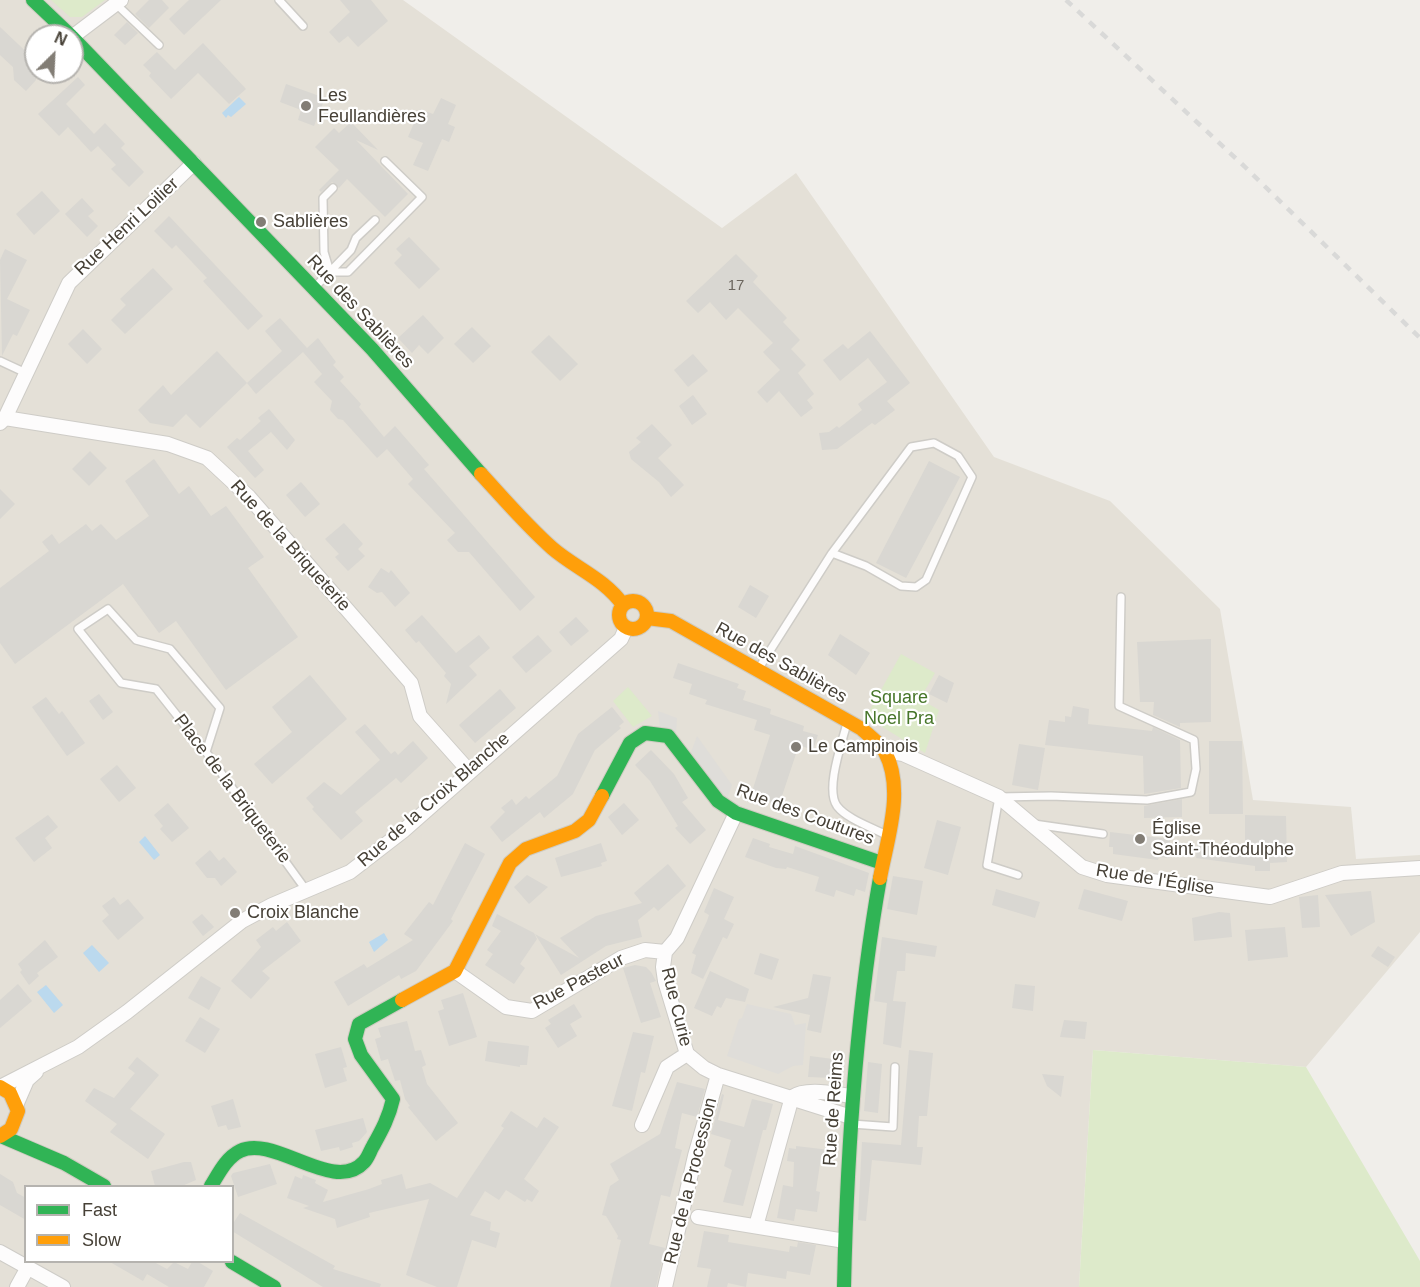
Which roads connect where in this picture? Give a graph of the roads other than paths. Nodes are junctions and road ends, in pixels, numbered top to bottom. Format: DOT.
graph roads {
  1 [pos="33,0"];
  2 [pos="279,0"];
  3 [pos="119,2"];
  4 [pos="58,24"];
  5 [pos="303,26"];
  6 [pos="84,28"];
  7 [pos="159,45"];
  8 [pos="84,49"];
  9 [pos="385,161"];
  10 [pos="194,163"];
  11 [pos="333,188"];
  12 [pos="375,220"];
  13 [pos="330,272"];
  14 [pos="314,288"];
  15 [pos="0,361"];
  16 [pos="26,373"];
  17 [pos="3,421"];
  18 [pos="832,553"];
  19 [pos="1121,597"];
  20 [pos="623,604"];
  21 [pos="647,618"];
  22 [pos="626,628"];
  23 [pos="758,670"];
  24 [pos="847,721"];
  25 [pos="885,751"];
  26 [pos="206,752"];
  27 [pos="469,771"];
  28 [pos="999,797"];
  29 [pos="736,813"];
  30 [pos="1030,824"];
  31 [pos="1103,834"];
  32 [pos="887,836"];
  33 [pos="882,862"];
  34 [pos="1420,868"];
  35 [pos="1018,875"];
  36 [pos="306,890"];
  37 [pos="664,952"];
  38 [pos="455,971"];
  39 [pos="687,1054"];
  40 [pos="43,1066"];
  41 [pos="895,1067"];
  42 [pos="718,1075"];
  43 [pos="0,1087"];
  44 [pos="852,1096"];
  45 [pos="792,1097"];
  46 [pos="17,1103"];
  47 [pos="17,1119"];
  48 [pos="851,1120"];
  49 [pos="642,1125"];
  50 [pos="1,1136"];
  51 [pos="64,1163"];
  52 [pos="102,1185"];
  53 [pos="212,1185"];
  54 [pos="698,1217"];
  55 [pos="756,1226"];
  56 [pos="845,1240"];
  57 [pos="0,1252"];
  58 [pos="234,1263"];
  59 [pos="28,1267"];
  60 [pos="17,1287"];
  61 [pos="63,1287"];
  62 [pos="274,1287"];
  63 [pos="665,1287"];
  64 [pos="844,1287"];
  1 -- 4 [label="street, Rue des Sablières"];
  2 -- 5 [label="lane"];
  3 -- 6 [label="street"];
  3 -- 7 [label="lane"];
  8 -- 10 [label="street, Rue des Sablières"];
  9 -- 13 [label="lane"];
  10 -- 14 [label="street, Rue des Sablières"];
  10 -- 16 [label="street, Rue Henri Loilier"];
  11 -- 13 [label="lane"];
  12 -- 13 [label="lane"];
  13 -- 14 [label="lane"];
  14 -- 20 [label="street, Rue des Sablières"];
  15 -- 16 [label="lane"];
  16 -- 17 [label="street, Rue Henri Loilier"];
  17 -- 27 [label="street, Rue de la Briqueterie"];
  18 -- 18 [label="lane"];
  18 -- 23 [label="lane"];
  19 -- 28 [label="lane"];
  20 -- 21 [label="street"];
  20 -- 22 [label="street"];
  21 -- 22 [label="street"];
  21 -- 23 [label="street, Rue des Sablières"];
  22 -- 27 [label="street, Rue de la Croix Blanche"];
  23 -- 24 [label="street, Rue des Sablières"];
  24 -- 25 [label="street, Rue des Sablières"];
  24 -- 32 [label="lane"];
  25 -- 28 [label="street, Rue de l'Église"];
  25 -- 32 [label="street, Rue des Sablières"];
  26 -- 26 [label="lane, Place de la Briqueterie"];
  26 -- 36 [label="lane, Place de la Briqueterie"];
  27 -- 36 [label="street, Rue de la Croix Blanche"];
  28 -- 30 [label="street, Rue de l'Église"];
  28 -- 35 [label="lane"];
  29 -- 33 [label="street, Rue des Coutures"];
  29 -- 37 [label="street"];
  29 -- 38 [label="street, Rue des Coutures"];
  30 -- 31 [label="lane"];
  30 -- 34 [label="street, Rue de l'Église"];
  32 -- 33 [label="street, Rue des Sablières"];
  33 -- 44 [label="street, Rue de Reims"];
  36 -- 40 [label="street, Rue de la Croix Blanche"];
  37 -- 38 [label="street, Rue Pasteur"];
  37 -- 39 [label="street, Rue Curie"];
  38 -- 53 [label="street"];
  39 -- 42 [label="street, Rue Curie"];
  39 -- 49 [label="street"];
  40 -- 43 [label="street, Rue de la Croix Blanche"];
  40 -- 46 [label="street, Rue de la Croix Blanche"];
  41 -- 48 [label="lane"];
  42 -- 45 [label="street, Rue Curie"];
  42 -- 63 [label="street, Rue de la Procession"];
  43 -- 46 [label="street"];
  44 -- 45 [label="street, Rue Curie"];
  44 -- 48 [label="street, Rue de Reims"];
  45 -- 48 [label="street, Rue Curie"];
  45 -- 55 [label="street"];
  46 -- 47 [label="street"];
  47 -- 50 [label="street"];
  47 -- 51 [label="street"];
  48 -- 56 [label="street, Rue de Reims"];
  50 -- 51 [label="street"];
  51 -- 52 [label="street"];
  54 -- 55 [label="street"];
  55 -- 56 [label="street"];
  56 -- 64 [label="street, Rue de Reims"];
  57 -- 59 [label="street"];
  58 -- 62 [label="street"];
  59 -- 60 [label="street"];
  59 -- 61 [label="street"];
}
